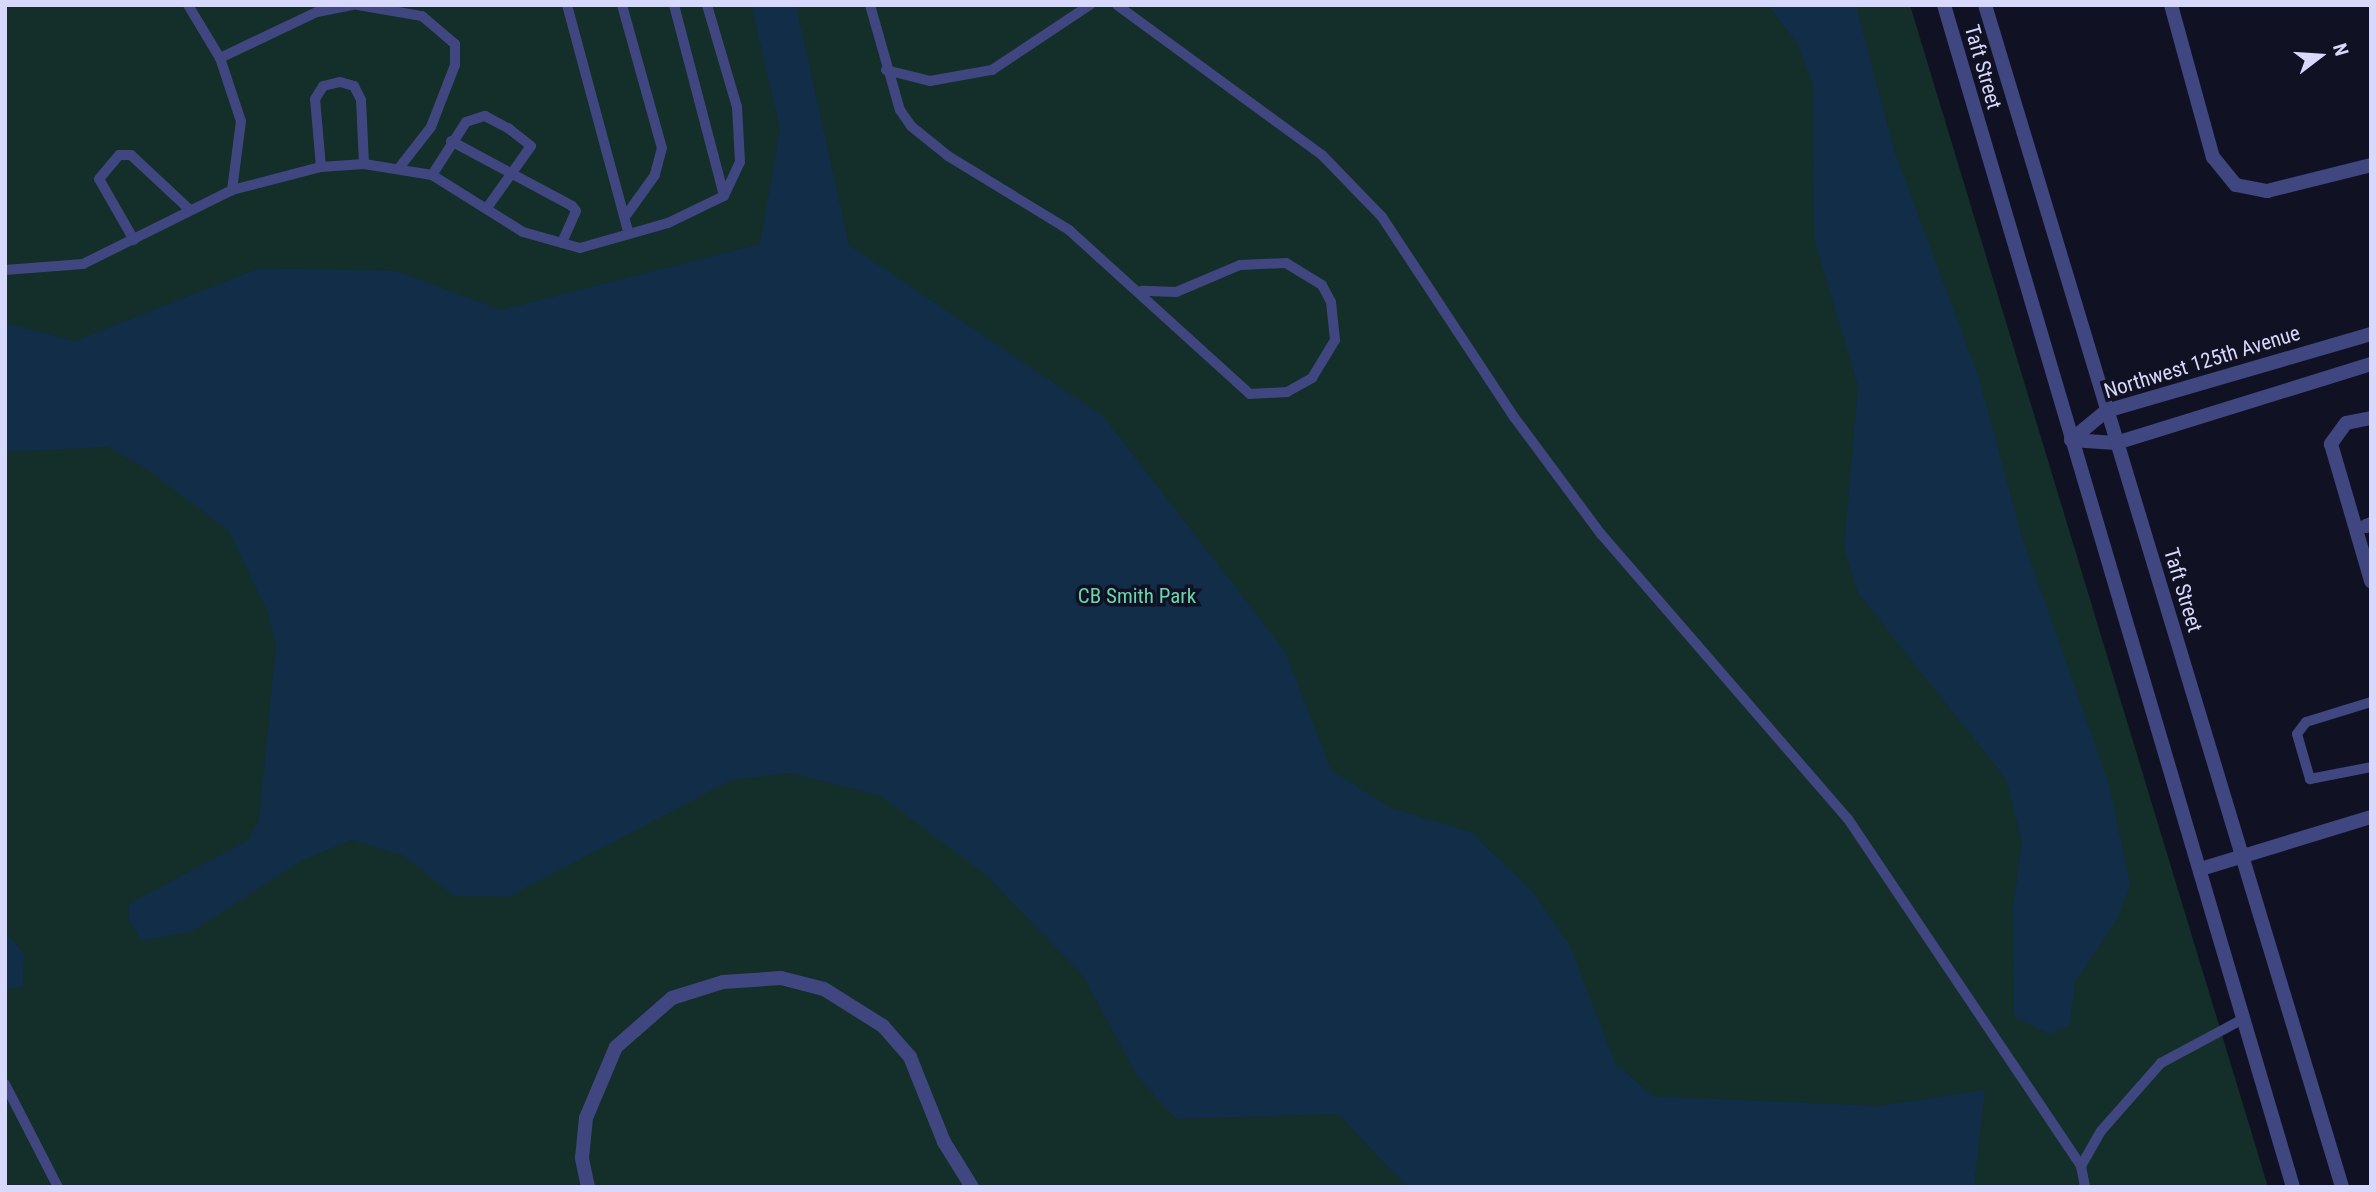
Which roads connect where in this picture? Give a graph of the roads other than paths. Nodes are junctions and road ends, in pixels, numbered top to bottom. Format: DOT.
graph roads {
  1 [pos="188,5"];
  2 [pos="356,5"];
  3 [pos="567,5"];
  4 [pos="622,5"];
  5 [pos="674,5"];
  6 [pos="707,5"];
  7 [pos="870,5"];
  8 [pos="1090,5"];
  9 [pos="1117,5"];
  10 [pos="1944,5"];
  11 [pos="1985,5"];
  12 [pos="2171,5"];
  13 [pos="220,58"];
  14 [pos="887,71"];
  15 [pos="451,141"];
  16 [pos="364,164"];
  17 [pos="2371,165"];
  18 [pos="321,167"];
  19 [pos="399,168"];
  20 [pos="432,175"];
  21 [pos="512,176"];
  22 [pos="232,190"];
  23 [pos="724,196"];
  24 [pos="489,205"];
  25 [pos="189,209"];
  26 [pos="626,214"];
  27 [pos="629,234"];
  28 [pos="134,240"];
  29 [pos="562,243"];
  30 [pos="5,270"];
  31 [pos="1142,291"];
  32 [pos="2371,334"];
  33 [pos="2371,363"];
  34 [pos="2106,411"];
  35 [pos="2371,418"];
  36 [pos="2071,440"];
  37 [pos="2116,443"];
  38 [pos="2364,526"];
  39 [pos="2371,581"];
  40 [pos="2371,702"];
  41 [pos="2371,767"];
  42 [pos="2371,817"];
  43 [pos="2242,856"];
  44 [pos="2204,868"];
  45 [pos="2245,1018"];
  46 [pos="5,1084"];
  47 [pos="2081,1166"];
  48 [pos="58,1187"];
  49 [pos="587,1187"];
  50 [pos="972,1187"];
  51 [pos="2085,1187"];
  52 [pos="2293,1187"];
  53 [pos="2342,1187"];
  1 -- 13 [label="lane"];
  2 -- 13 [label="lane"];
  2 -- 19 [label="lane"];
  3 -- 26 [label="lane"];
  4 -- 26 [label="lane"];
  5 -- 23 [label="lane"];
  6 -- 23 [label="lane"];
  7 -- 14 [label="lane"];
  8 -- 14 [label="lane"];
  9 -- 47 [label="lane"];
  10 -- 36 [label="street, Taft Street"];
  11 -- 34 [label="street, Taft Street"];
  12 -- 17 [label="street"];
  13 -- 22 [label="lane"];
  14 -- 31 [label="lane"];
  15 -- 20 [label="lane"];
  15 -- 21 [label="lane"];
  15 -- 21 [label="lane"];
  16 -- 18 [label="lane"];
  16 -- 18 [label="lane"];
  16 -- 19 [label="lane"];
  18 -- 22 [label="lane"];
  19 -- 20 [label="lane"];
  20 -- 24 [label="lane"];
  21 -- 24 [label="lane"];
  21 -- 29 [label="lane"];
  22 -- 25 [label="lane"];
  23 -- 27 [label="lane"];
  24 -- 29 [label="lane"];
  25 -- 28 [label="lane"];
  25 -- 28 [label="lane"];
  26 -- 27 [label="lane"];
  27 -- 29 [label="lane"];
  28 -- 30 [label="lane"];
  31 -- 31 [label="lane"];
  32 -- 34 [label="street, Northwest 125th Avenue"];
  33 -- 37 [label="street"];
  34 -- 36 [label="street, Northwest 125th Avenue"];
  34 -- 37 [label="street, Taft Street"];
  35 -- 38 [label="street"];
  36 -- 37 [label="street"];
  36 -- 44 [label="street, Taft Street"];
  37 -- 43 [label="street, Taft Street"];
  38 -- 39 [label="street"];
  40 -- 41 [label="lane"];
  42 -- 43 [label="street"];
  43 -- 44 [label="street"];
  43 -- 53 [label="street, Taft Street"];
  44 -- 45 [label="street, Taft Street"];
  45 -- 47 [label="lane"];
  45 -- 52 [label="street, Taft Street"];
  46 -- 48 [label="lane"];
  47 -- 51 [label="lane"];
  49 -- 50 [label="street"];
}
